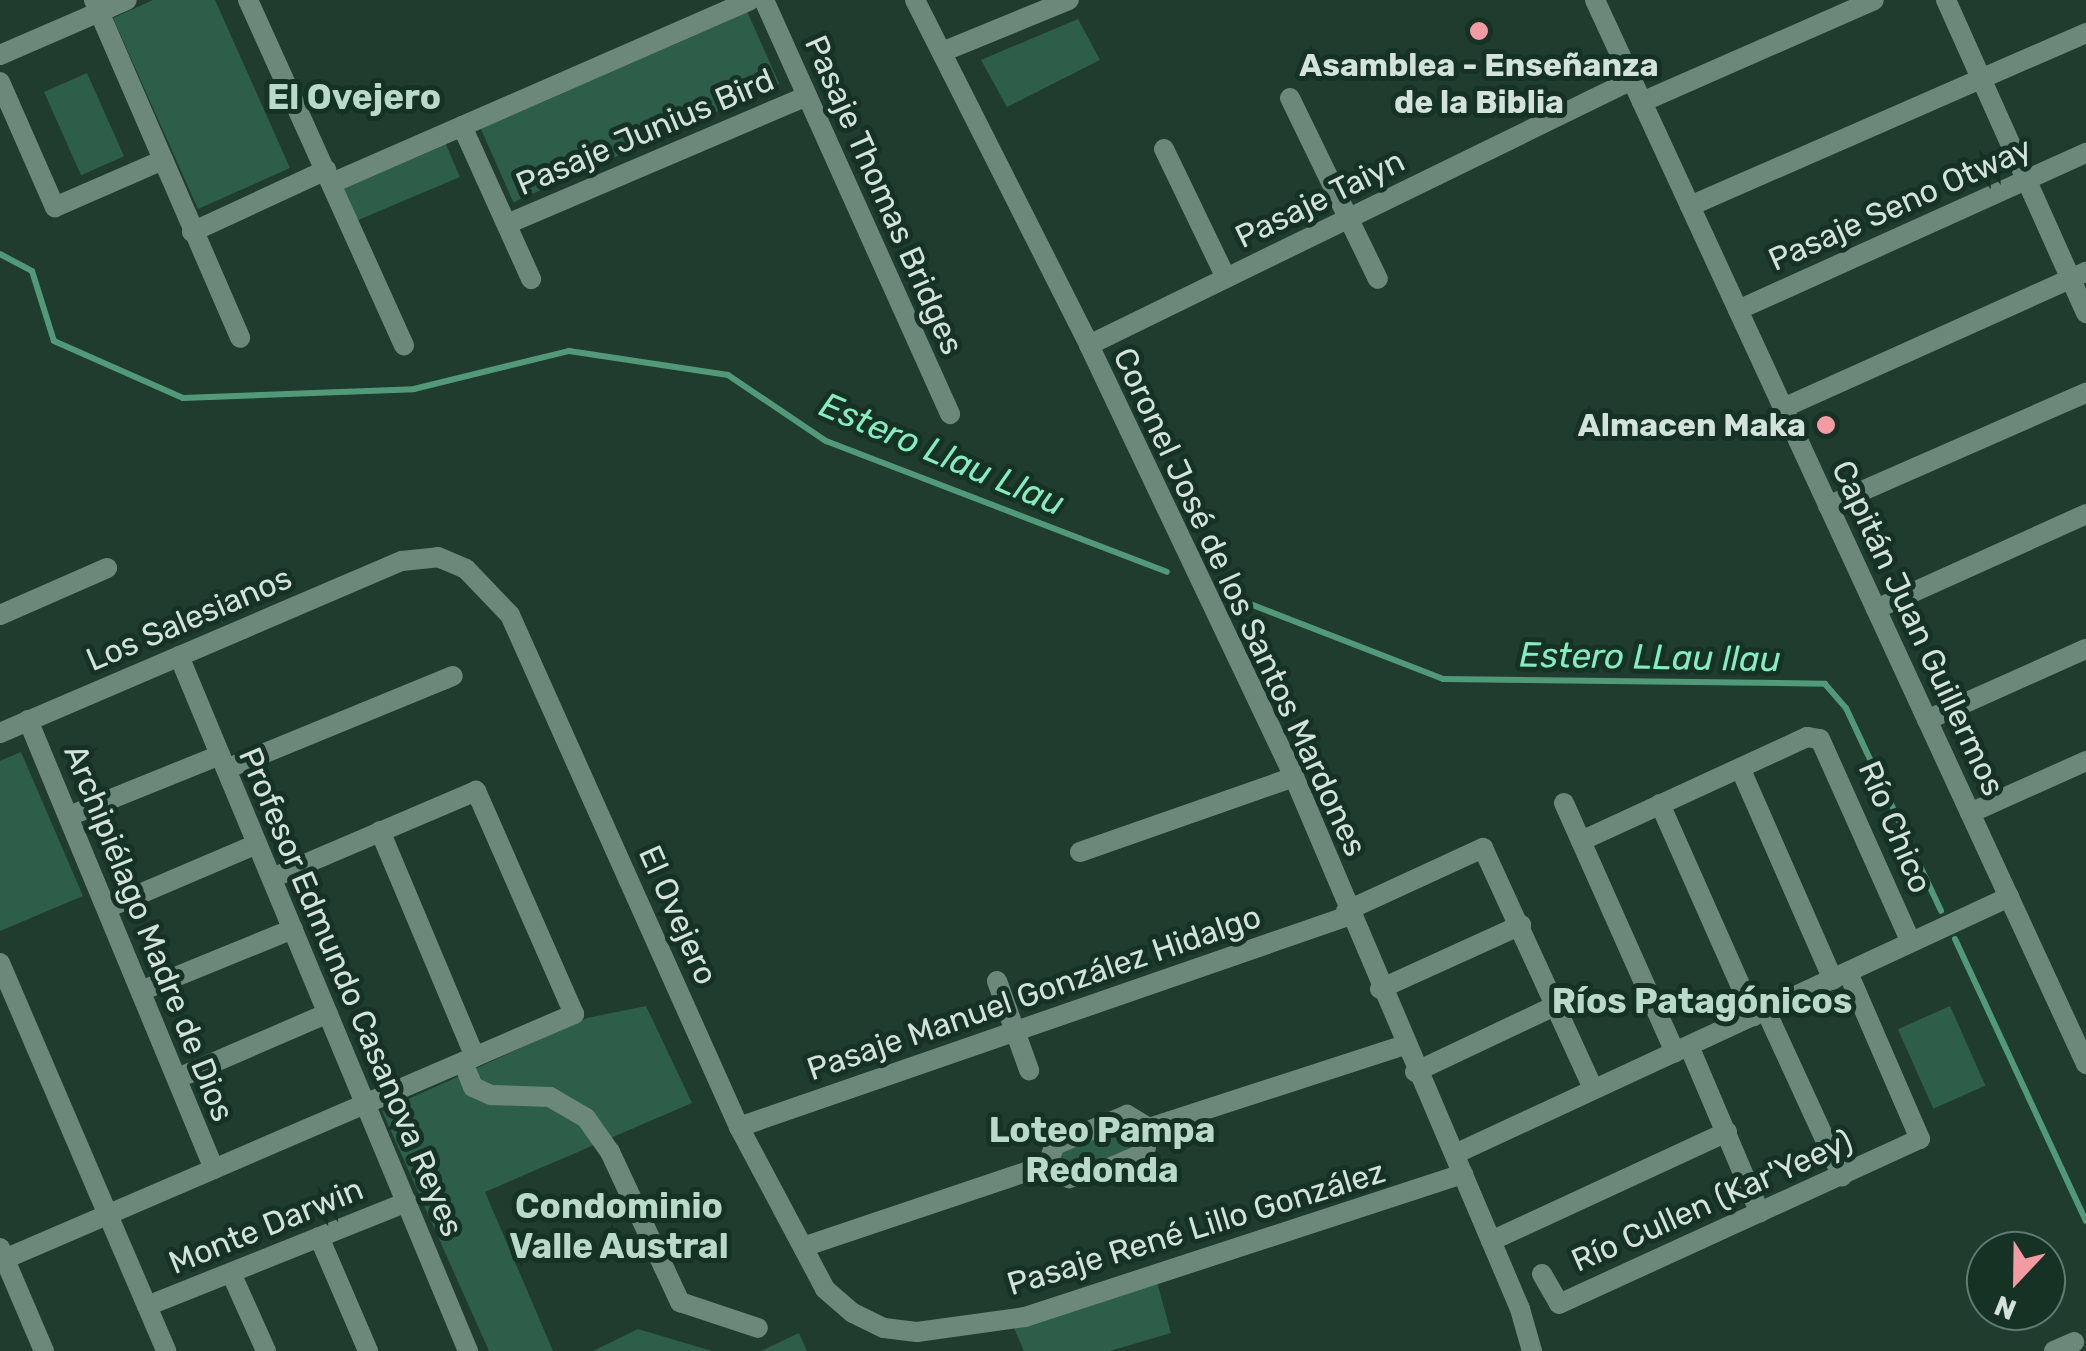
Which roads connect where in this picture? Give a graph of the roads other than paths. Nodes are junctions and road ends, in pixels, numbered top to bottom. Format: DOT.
graph roads {
  1 [pos="127,0"];
  2 [pos="248,0"];
  3 [pos="750,0"];
  4 [pos="764,0"];
  5 [pos="916,0"];
  6 [pos="1070,0"];
  7 [pos="1595,0"];
  8 [pos="1874,0"];
  9 [pos="1946,0"];
  10 [pos="1045,4"];
  11 [pos="96,6"];
  12 [pos="2086,33"];
  13 [pos="942,52"];
  14 [pos="0,55"];
  15 [pos="1981,79"];
  16 [pos="1632,80"];
  17 [pos="0,82"];
  18 [pos="807,96"];
  19 [pos="1290,98"];
  20 [pos="1642,102"];
  21 [pos="462,126"];
  22 [pos="1164,149"];
  23 [pos="2086,153"];
  24 [pos="163,160"];
  25 [pos="329,177"];
  26 [pos="2026,180"];
  27 [pos="1690,206"];
  28 [pos="1348,218"];
  29 [pos="507,224"];
  30 [pos="192,232"];
  31 [pos="2078,275"];
  32 [pos="1226,278"];
  33 [pos="1378,278"];
  34 [pos="532,279"];
  35 [pos="1738,310"];
  36 [pos="2086,313"];
  37 [pos="240,338"];
  38 [pos="404,345"];
  39 [pos="1089,345"];
  40 [pos="2086,393"];
  41 [pos="1783,408"];
  42 [pos="950,414"];
  43 [pos="1828,506"];
  44 [pos="2086,514"];
  45 [pos="402,561"];
  46 [pos="107,568"];
  47 [pos="1876,608"];
  48 [pos="0,614"];
  49 [pos="2086,649"];
  50 [pos="179,656"];
  51 [pos="454,676"];
  52 [pos="28,720"];
  53 [pos="1927,720"];
  54 [pos="1,730"];
  55 [pos="2086,761"];
  56 [pos="223,762"];
  57 [pos="1742,770"];
  58 [pos="1294,777"];
  59 [pos="1564,803"];
  60 [pos="1660,804"];
  61 [pos="1970,813"];
  62 [pos="69,816"];
  63 [pos="380,832"];
  64 [pos="1581,840"];
  65 [pos="257,844"];
  66 [pos="1080,852"];
  67 [pos="272,878"];
  68 [pos="2009,898"];
  69 [pos="107,908"];
  70 [pos="1347,913"];
  71 [pos="1520,926"];
  72 [pos="292,929"];
  73 [pos="1911,942"];
  74 [pos="0,963"];
  75 [pos="1840,976"];
  76 [pos="997,981"];
  77 [pos="1380,989"];
  78 [pos="142,991"];
  79 [pos="1556,1006"];
  80 [pos="328,1013"];
  81 [pos="1760,1013"];
  82 [pos="2079,1027"];
  83 [pos="1016,1030"];
  84 [pos="1404,1045"];
  85 [pos="1682,1049"];
  86 [pos="468,1060"];
  87 [pos="2086,1064"];
  88 [pos="1030,1070"];
  89 [pos="1415,1072"];
  90 [pos="178,1078"];
  91 [pos="1593,1088"];
  92 [pos="366,1104"];
  93 [pos="740,1127"];
  94 [pos="1149,1128"];
  95 [pos="1727,1132"];
  96 [pos="1454,1154"];
  97 [pos="1048,1165"];
  98 [pos="214,1170"];
  99 [pos="1463,1174"];
  100 [pos="1842,1176"];
  101 [pos="406,1202"];
  102 [pos="1760,1214"];
  103 [pos="108,1215"];
  104 [pos="319,1237"];
  105 [pos="1491,1241"];
  106 [pos="804,1247"];
  107 [pos="2,1256"];
  108 [pos="232,1273"];
  109 [pos="1542,1274"];
  110 [pos="147,1306"];
  111 [pos="758,1328"];
  112 [pos="884,1328"];
  113 [pos="44,1351"];
  114 [pos="166,1351"];
  115 [pos="266,1351"];
  116 [pos="368,1351"];
  117 [pos="468,1351"];
  118 [pos="1532,1351"];
  1 -- 11 [label="street"];
  2 -- 25 [label="street"];
  3 -- 21 [label="street"];
  4 -- 18 [label="street, Pasaje Thomas Bridges"];
  5 -- 13 [label="street, Coronel José de los Santos Mardones"];
  6 -- 10 [label="street"];
  7 -- 16 [label="street, Capitán Juan Guillermos"];
  8 -- 20 [label="street"];
  9 -- 15 [label="street"];
  10 -- 13 [label="street"];
  11 -- 14 [label="street"];
  11 -- 24 [label="street"];
  12 -- 15 [label="street"];
  13 -- 39 [label="street, Coronel José de los Santos Mardones"];
  15 -- 26 [label="street"];
  15 -- 27 [label="street"];
  16 -- 20 [label="street, Capitán Juan Guillermos"];
  16 -- 28 [label="street, Pasaje Taiyn"];
  17 -- 24 [label="street"];
  18 -- 29 [label="street, Pasaje Junius Bird"];
  18 -- 42 [label="street, Pasaje Thomas Bridges"];
  19 -- 28 [label="street"];
  20 -- 27 [label="street, Capitán Juan Guillermos"];
  21 -- 25 [label="street"];
  21 -- 29 [label="street"];
  22 -- 32 [label="street"];
  23 -- 26 [label="street, Pasaje Seno Otway"];
  24 -- 30 [label="street"];
  25 -- 30 [label="street"];
  25 -- 38 [label="street"];
  26 -- 31 [label="street"];
  26 -- 35 [label="street, Pasaje Seno Otway"];
  27 -- 35 [label="street, Capitán Juan Guillermos"];
  28 -- 32 [label="street, Pasaje Taiyn"];
  28 -- 33 [label="street"];
  29 -- 34 [label="street"];
  30 -- 37 [label="street"];
  31 -- 36 [label="street"];
  31 -- 41 [label="street"];
  32 -- 39 [label="street, Pasaje Taiyn"];
  35 -- 41 [label="street, Capitán Juan Guillermos"];
  39 -- 58 [label="street, Coronel José de los Santos Mardones"];
  40 -- 43 [label="street"];
  41 -- 43 [label="street, Capitán Juan Guillermos"];
  43 -- 47 [label="street, Capitán Juan Guillermos"];
  44 -- 47 [label="street"];
  45 -- 50 [label="street, Los Salesianos"];
  45 -- 93 [label="street, El Ovejero"];
  46 -- 48 [label="street"];
  47 -- 53 [label="street, Capitán Juan Guillermos"];
  49 -- 53 [label="street"];
  50 -- 52 [label="street, Los Salesianos"];
  50 -- 56 [label="street, Profesor Edmundo Casanova Reyes"];
  51 -- 56 [label="street"];
  52 -- 54 [label="street, Los Salesianos"];
  52 -- 62 [label="street, Archipiélago Madre de Dios"];
  53 -- 61 [label="street, Capitán Juan Guillermos"];
  55 -- 61 [label="street"];
  56 -- 62 [label="street"];
  56 -- 65 [label="street, Profesor Edmundo Casanova Reyes"];
  57 -- 60 [label="street"];
  57 -- 73 [label="street, Río Chico"];
  57 -- 75 [label="street"];
  58 -- 66 [label="street"];
  58 -- 70 [label="street, Coronel José de los Santos Mardones"];
  59 -- 64 [label="street"];
  60 -- 64 [label="street"];
  60 -- 81 [label="street"];
  61 -- 68 [label="street, Capitán Juan Guillermos"];
  62 -- 69 [label="street, Archipiélago Madre de Dios"];
  63 -- 67 [label="street"];
  63 -- 86 [label="street"];
  63 -- 86 [label="street"];
  64 -- 85 [label="street"];
  65 -- 67 [label="street, Profesor Edmundo Casanova Reyes"];
  65 -- 69 [label="street"];
  67 -- 72 [label="street, Profesor Edmundo Casanova Reyes"];
  68 -- 73 [label="street"];
  68 -- 82 [label="street, Capitán Juan Guillermos"];
  69 -- 78 [label="street, Archipiélago Madre de Dios"];
  70 -- 71 [label="street, Pasaje Manuel González Hidalgo"];
  70 -- 77 [label="street, Coronel José de los Santos Mardones"];
  70 -- 83 [label="street, Pasaje Manuel González Hidalgo"];
  71 -- 77 [label="street"];
  71 -- 79 [label="street"];
  72 -- 78 [label="street"];
  72 -- 80 [label="street, Profesor Edmundo Casanova Reyes"];
  73 -- 75 [label="street"];
  74 -- 103 [label="street"];
  75 -- 81 [label="street"];
  75 -- 100 [label="street, Río Cullen (Kar'Yeey)"];
  76 -- 83 [label="street"];
  77 -- 84 [label="street, Coronel José de los Santos Mardones"];
  78 -- 90 [label="street, Archipiélago Madre de Dios"];
  79 -- 89 [label="street"];
  79 -- 91 [label="street"];
  80 -- 90 [label="street"];
  80 -- 92 [label="street, Profesor Edmundo Casanova Reyes"];
  81 -- 85 [label="street"];
  81 -- 100 [label="street"];
  82 -- 87 [label="street, Capitán Juan Guillermos"];
  83 -- 88 [label="street"];
  83 -- 93 [label="street, Pasaje Manuel González Hidalgo"];
  84 -- 89 [label="street, Coronel José de los Santos Mardones"];
  84 -- 94 [label="street"];
  85 -- 91 [label="street"];
  85 -- 95 [label="street"];
  86 -- 92 [label="street"];
  86 -- 111 [label="street"];
  89 -- 96 [label="street, Coronel José de los Santos Mardones"];
  90 -- 98 [label="street, Archipiélago Madre de Dios"];
  91 -- 96 [label="street"];
  92 -- 98 [label="street"];
  92 -- 101 [label="street, Profesor Edmundo Casanova Reyes"];
  93 -- 106 [label="street, El Ovejero"];
  94 -- 97 [label="street"];
  94 -- 97 [label="street"];
  95 -- 102 [label="street"];
  95 -- 105 [label="street"];
  96 -- 99 [label="street, Coronel José de los Santos Mardones"];
  97 -- 106 [label="street"];
  98 -- 103 [label="street"];
  99 -- 105 [label="street, Coronel José de los Santos Mardones"];
  99 -- 112 [label="street, Pasaje René Lillo González"];
  100 -- 102 [label="street, Río Cullen (Kar'Yeey)"];
  101 -- 104 [label="street, Monte Darwin"];
  101 -- 117 [label="street, Profesor Edmundo Casanova Reyes"];
  102 -- 109 [label="street, Río Cullen (Kar'Yeey)"];
  103 -- 107 [label="street"];
  103 -- 110 [label="street"];
  104 -- 108 [label="street, Monte Darwin"];
  104 -- 116 [label="street"];
  105 -- 118 [label="street, Coronel José de los Santos Mardones"];
  106 -- 112 [label="street, El Ovejero"];
  107 -- 113 [label="street"];
  108 -- 110 [label="street, Monte Darwin"];
  108 -- 115 [label="street"];
  110 -- 114 [label="street"];
}
